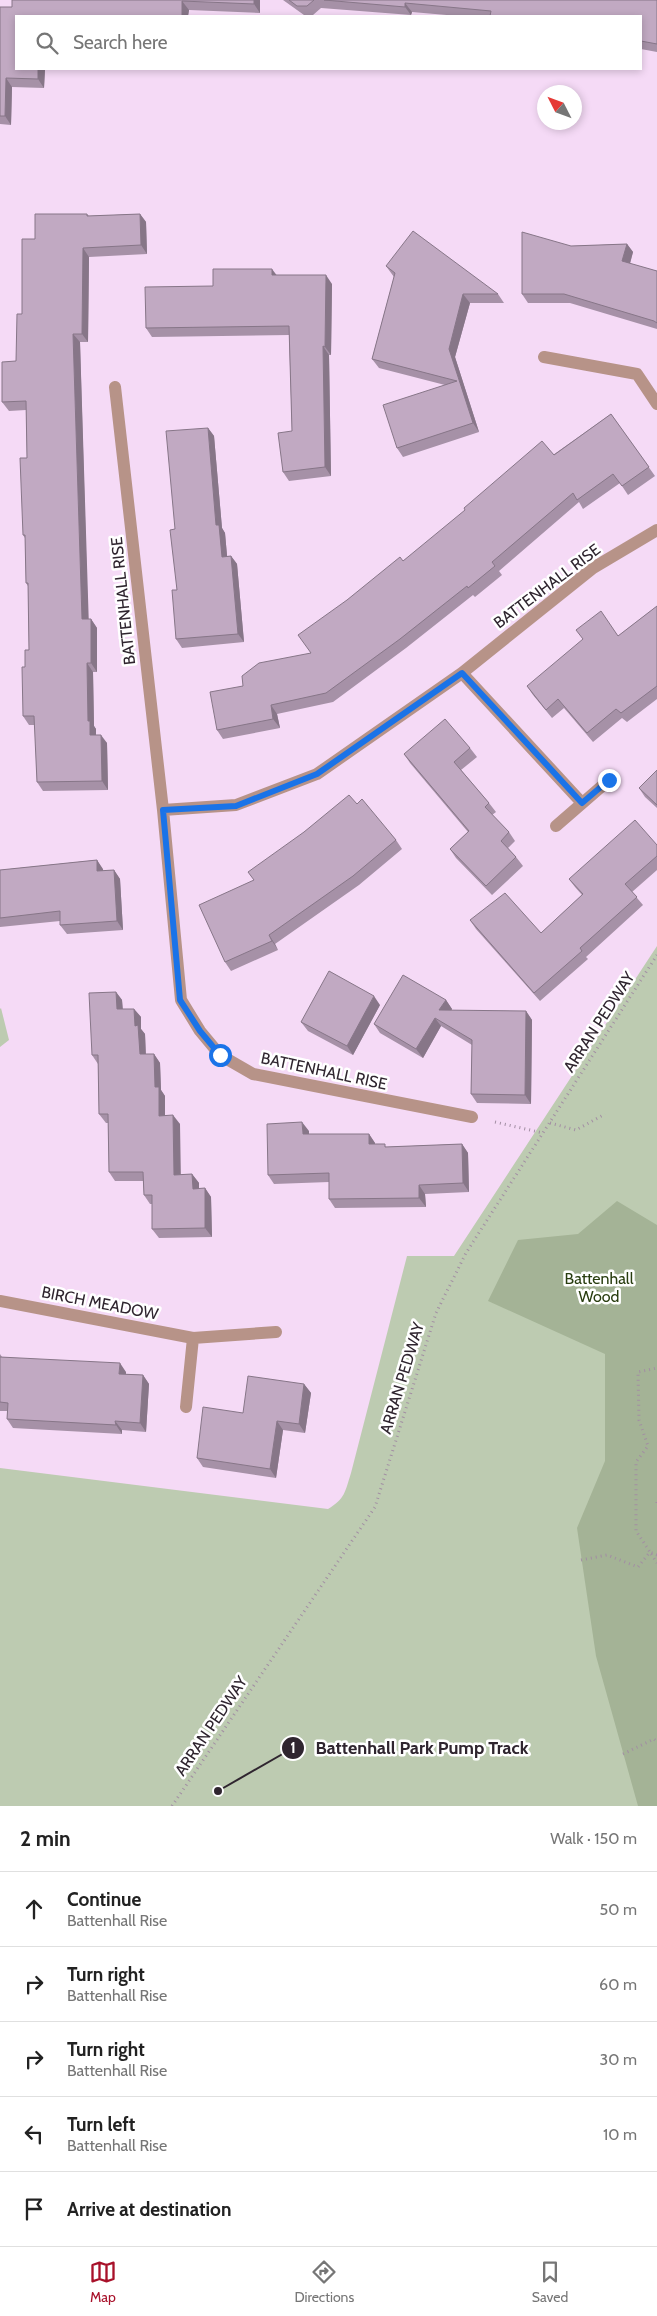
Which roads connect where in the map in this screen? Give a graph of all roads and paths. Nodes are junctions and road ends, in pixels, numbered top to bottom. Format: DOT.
graph roads {
  1 [pos="544,357"];
  2 [pos="115,388"];
  3 [pos="657,404"];
  4 [pos="657,530"];
  5 [pos="462,673"];
  6 [pos="609,780"];
  7 [pos="582,803"];
  8 [pos="163,810"];
  9 [pos="556,826"];
  10 [pos="657,955"];
  11 [pos="605,1114"];
  12 [pos="472,1117"];
  13 [pos="550,1123"];
  14 [pos="543,1133"];
  15 [pos="0,1301"];
  16 [pos="276,1332"];
  17 [pos="193,1338"];
  18 [pos="657,1368"];
  19 [pos="186,1407"];
  20 [pos="650,1552"];
  21 [pos="657,1555"];
  22 [pos="581,1560"];
  23 [pos="657,1564"];
  24 [pos="656,1739"];
  25 [pos="623,1754"];
  26 [pos="172,1806"];
  1 -- 3 [label="street"];
  2 -- 8 [label="street, BATTENHALL RISE"];
  4 -- 5 [label="street, BATTENHALL RISE"];
  5 -- 7 [label="street"];
  5 -- 8 [label="street, BATTENHALL RISE"];
  6 -- 7 [label="street"];
  7 -- 9 [label="street"];
  8 -- 12 [label="street, BATTENHALL RISE"];
  10 -- 13 [label="path, ARRAN PEDWAY"];
  11 -- 13 [label="path"];
  12 -- 14 [label="path"];
  13 -- 14 [label="path, ARRAN PEDWAY"];
  14 -- 26 [label="path, ARRAN PEDWAY"];
  15 -- 17 [label="street, BIRCH MEADOW"];
  16 -- 17 [label="street, BIRCH MEADOW"];
  17 -- 19 [label="street"];
  18 -- 20 [label="path"];
  20 -- 21 [label="path"];
  20 -- 22 [label="path"];
  20 -- 23 [label="path"];
  24 -- 25 [label="path"];
}
